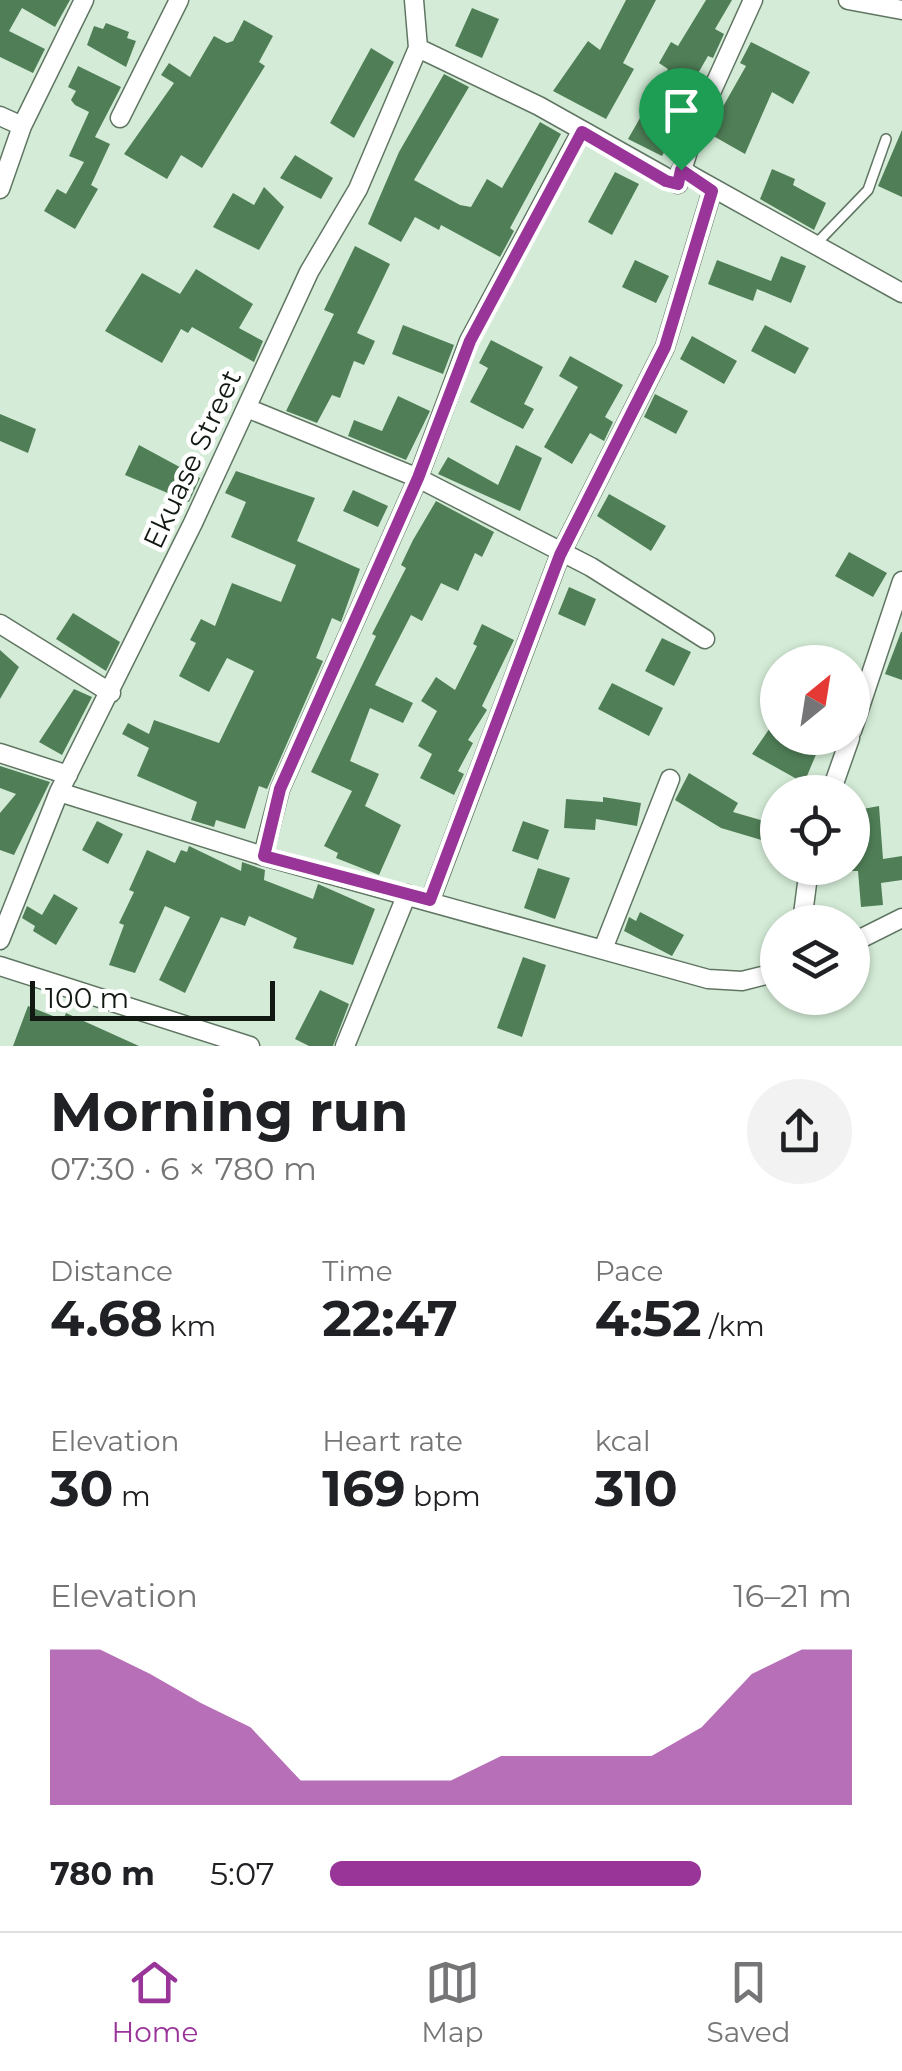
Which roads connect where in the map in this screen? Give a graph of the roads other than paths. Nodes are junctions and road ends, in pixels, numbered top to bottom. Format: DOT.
graph roads {
  1 [pos="84,0"];
  2 [pos="179,0"];
  3 [pos="414,0"];
  4 [pos="753,0"];
  5 [pos="848,0"];
  6 [pos="902,10"];
  7 [pos="418,48"];
  8 [pos="0,116"];
  9 [pos="120,118"];
  10 [pos="22,126"];
  11 [pos="582,132"];
  12 [pos="886,139"];
  13 [pos="681,170"];
  14 [pos="0,189"];
  15 [pos="712,191"];
  16 [pos="814,244"];
  17 [pos="902,292"];
  18 [pos="247,408"];
  19 [pos="418,478"];
  20 [pos="560,555"];
  21 [pos="902,581"];
  22 [pos="0,624"];
  23 [pos="705,639"];
  24 [pos="870,677"];
  25 [pos="111,693"];
  26 [pos="0,753"];
  27 [pos="68,775"];
  28 [pos="670,779"];
  29 [pos="59,792"];
  30 [pos="264,856"];
  31 [pos="407,894"];
  32 [pos="430,900"];
  33 [pos="902,918"];
  34 [pos="870,933"];
  35 [pos="0,940"];
  36 [pos="602,949"];
  37 [pos="0,966"];
  38 [pos="760,976"];
  39 [pos="250,1046"];
  40 [pos="345,1046"];
  1 -- 10 [label="street"];
  2 -- 9 [label="street"];
  3 -- 7 [label="street, Ekuase Street"];
  4 -- 13 [label="street"];
  5 -- 6 [label="street"];
  7 -- 11 [label="street"];
  7 -- 18 [label="street, Ekuase Street"];
  8 -- 10 [label="street"];
  10 -- 14 [label="street"];
  11 -- 13 [label="street"];
  11 -- 19 [label="street"];
  12 -- 16 [label="lane"];
  13 -- 15 [label="street"];
  15 -- 16 [label="street"];
  15 -- 20 [label="street"];
  16 -- 17 [label="street"];
  18 -- 19 [label="street"];
  18 -- 25 [label="street, Ekuase Street"];
  19 -- 20 [label="street"];
  19 -- 30 [label="street"];
  20 -- 23 [label="street"];
  20 -- 32 [label="street"];
  21 -- 24 [label="street"];
  22 -- 25 [label="street"];
  25 -- 27 [label="street, Ekuase Street"];
  26 -- 27 [label="street"];
  27 -- 29 [label="street, Ekuase Street"];
  28 -- 36 [label="street"];
  29 -- 30 [label="street"];
  29 -- 35 [label="street, Ekuase Street"];
  30 -- 31 [label="street"];
  31 -- 32 [label="street"];
  31 -- 40 [label="street"];
  32 -- 36 [label="street"];
  33 -- 34 [label="street"];
  36 -- 38 [label="street"];
  37 -- 39 [label="street"];
}
